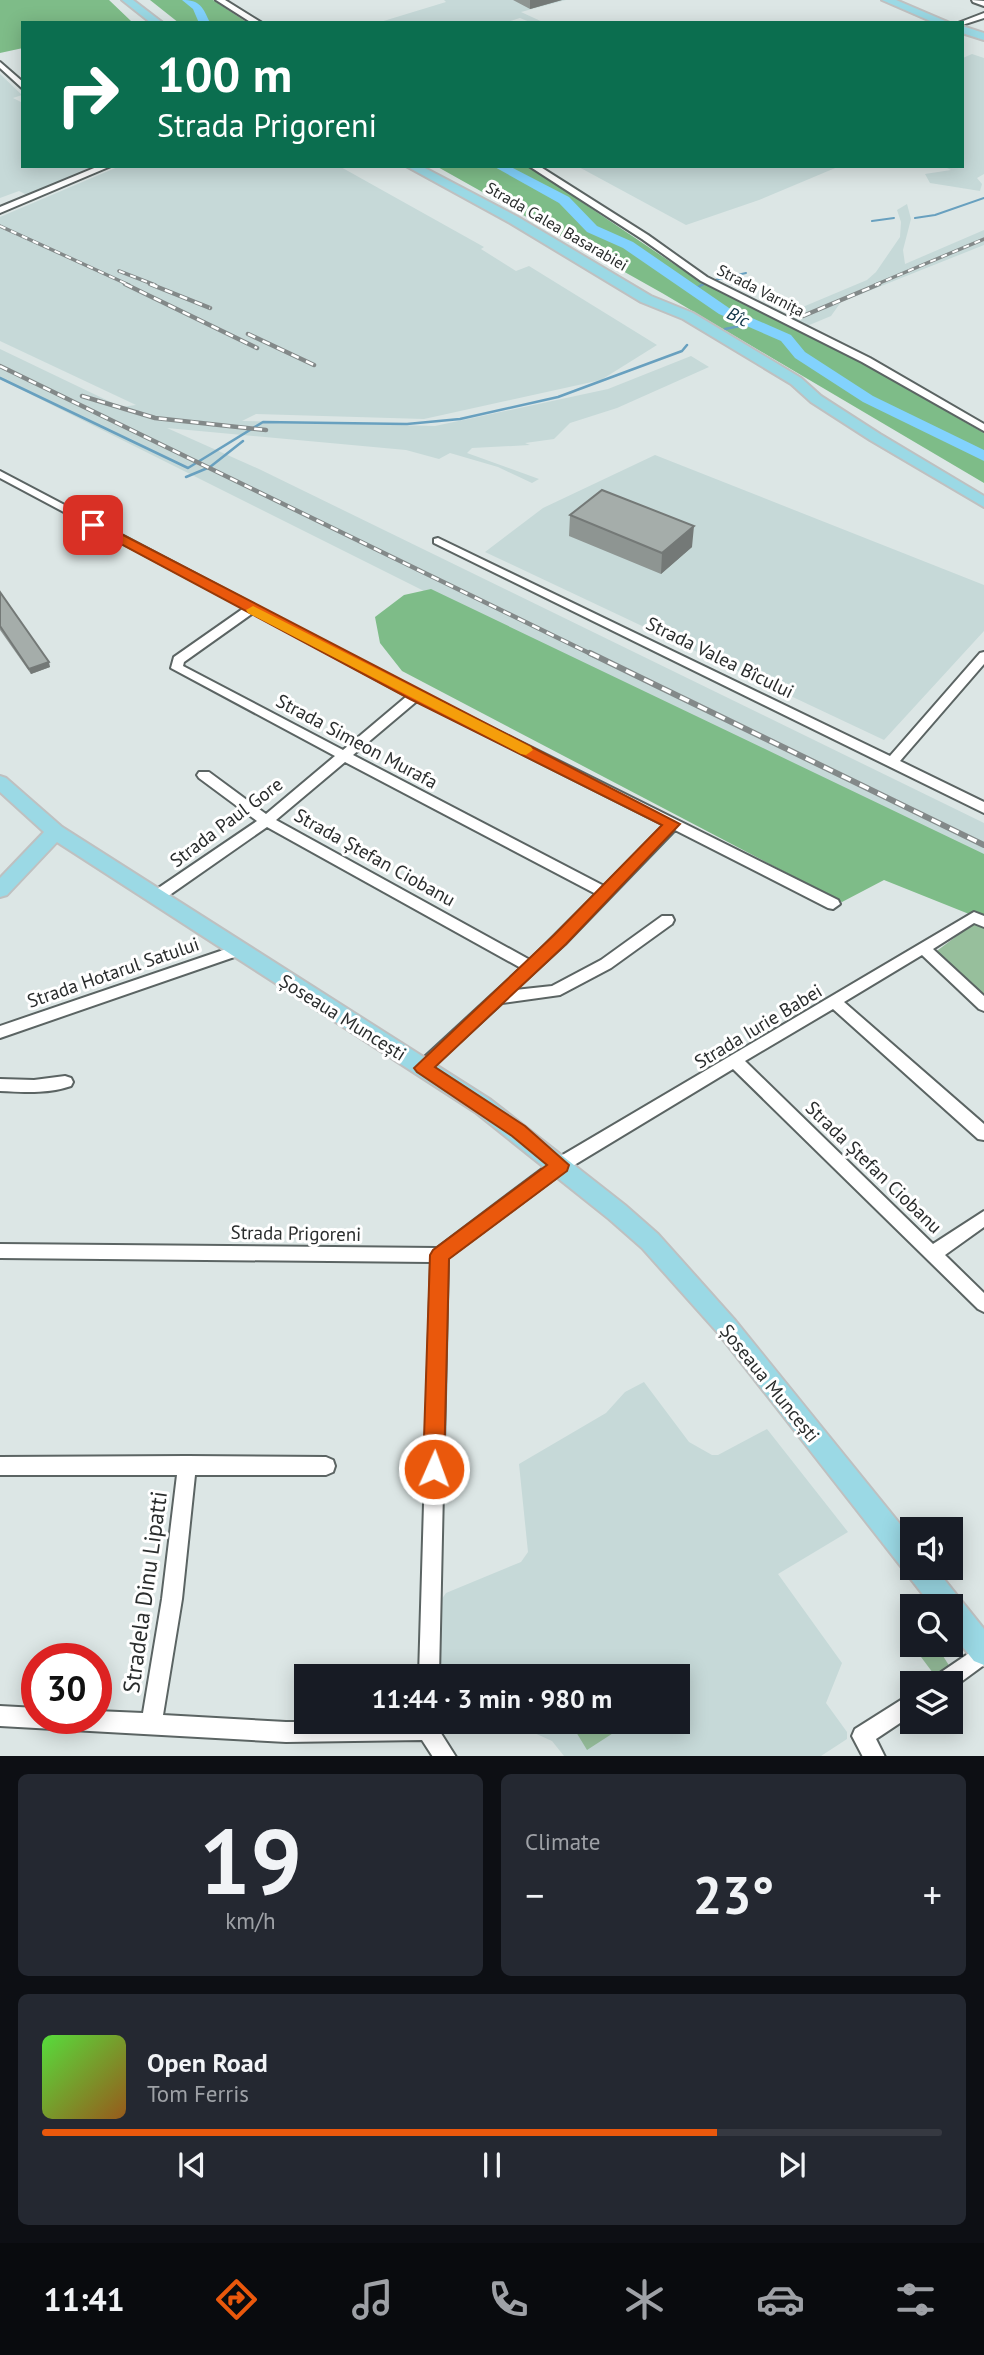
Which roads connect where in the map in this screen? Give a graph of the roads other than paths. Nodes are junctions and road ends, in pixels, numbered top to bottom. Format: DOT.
graph roads {
  1 [pos="127,0"];
  2 [pos="138,0"];
  3 [pos="220,0"];
  4 [pos="887,0"];
  5 [pos="976,0"];
  6 [pos="984,4"];
  7 [pos="984,15"];
  8 [pos="157,21"];
  9 [pos="157,21"];
  10 [pos="255,21"];
  11 [pos="940,21"];
  12 [pos="964,28"];
  13 [pos="984,35"];
  14 [pos="0,64"];
  15 [pos="21,85"];
  16 [pos="102,168"];
  17 [pos="416,168"];
  18 [pos="536,168"];
  19 [pos="0,210"];
  20 [pos="646,299"];
  21 [pos="688,316"];
  22 [pos="672,322"];
  23 [pos="771,366"];
  24 [pos="757,372"];
  25 [pos="816,399"];
  26 [pos="984,428"];
  27 [pos="0,474"];
  28 [pos="984,502"];
  29 [pos="438,541"];
  30 [pos="251,609"];
  31 [pos="984,656"];
  32 [pos="415,695"];
  33 [pos="340,755"];
  34 [pos="892,762"];
  35 [pos="204,775"];
  36 [pos="0,782"];
  37 [pos="984,808"];
  38 [pos="266,821"];
  39 [pos="673,824"];
  40 [pos="55,831"];
  41 [pos="0,890"];
  42 [pos="606,893"];
  43 [pos="156,897"];
  44 [pos="833,904"];
  45 [pos="667,920"];
  46 [pos="979,920"];
  47 [pos="924,949"];
  48 [pos="238,950"];
  49 [pos="531,967"];
  50 [pos="497,998"];
  51 [pos="835,1002"];
  52 [pos="984,1005"];
  53 [pos="0,1032"];
  54 [pos="735,1061"];
  55 [pos="423,1068"];
  56 [pos="65,1082"];
  57 [pos="0,1084"];
  58 [pos="984,1134"];
  59 [pos="560,1165"];
  60 [pos="984,1218"];
  61 [pos="0,1251"];
  62 [pos="932,1254"];
  63 [pos="440,1255"];
  64 [pos="984,1304"];
  65 [pos="187,1465"];
  66 [pos="0,1466"];
  67 [pos="326,1466"];
  68 [pos="900,1545"];
  69 [pos="929,1580"];
  70 [pos="942,1594"];
  71 [pos="963,1618"];
  72 [pos="984,1652"];
  73 [pos="429,1664"];
  74 [pos="958,1671"];
  75 [pos="900,1711"];
  76 [pos="0,1716"];
  77 [pos="21,1717"];
  78 [pos="112,1723"];
  79 [pos="151,1726"];
  80 [pos="294,1732"];
  81 [pos="432,1734"];
  82 [pos="446,1756"];
  83 [pos="875,1756"];
  1 -- 8 [label="main road"];
  2 -- 9 [label="main road"];
  3 -- 10 [label="street"];
  4 -- 11 [label="main road"];
  5 -- 6 [label="street"];
  7 -- 12 [label="street"];
  12 -- 13 [label="main road"];
  14 -- 15 [label="street"];
  16 -- 19 [label="street"];
  17 -- 20 [label="main road, Strada Calea Basarabiei"];
  18 -- 26 [label="street, Strada Varnița"];
  20 -- 21 [label="main road, Strada Calea Basarabiei"];
  20 -- 22 [label="main road, Strada Calea Basarabiei"];
  21 -- 22 [label="main road"];
  21 -- 23 [label="main road, Strada Calea Basarabiei"];
  22 -- 24 [label="main road, Strada Calea Basarabiei"];
  23 -- 24 [label="main road"];
  23 -- 25 [label="main road, Strada Calea Basarabiei"];
  24 -- 25 [label="main road, Strada Calea Basarabiei"];
  25 -- 28 [label="main road, Strada Calea Basarabiei"];
  27 -- 30 [label="street"];
  29 -- 34 [label="street, Strada Valea Bîcului"];
  30 -- 32 [label="street"];
  30 -- 33 [label="street, Strada Simeon Murafa"];
  31 -- 34 [label="street"];
  32 -- 33 [label="street, Strada Paul Gore"];
  32 -- 39 [label="street"];
  33 -- 38 [label="street, Strada Paul Gore"];
  33 -- 42 [label="street, Strada Simeon Murafa"];
  34 -- 37 [label="street, Strada Valea Bîcului"];
  35 -- 38 [label="street, Strada Ștefan Ciobanu"];
  36 -- 40 [label="main road, Șoseaua Muncești"];
  38 -- 43 [label="street, Strada Paul Gore"];
  38 -- 49 [label="street, Strada Ștefan Ciobanu"];
  39 -- 42 [label="street"];
  39 -- 44 [label="street"];
  40 -- 41 [label="main road"];
  40 -- 43 [label="main road, Șoseaua Muncești"];
  42 -- 49 [label="street"];
  43 -- 48 [label="main road, Șoseaua Muncești"];
  45 -- 50 [label="street"];
  46 -- 47 [label="street, Strada Iurie Babei"];
  47 -- 51 [label="street, Strada Iurie Babei"];
  47 -- 52 [label="street"];
  48 -- 53 [label="street, Strada Hotarul Satului"];
  48 -- 55 [label="main road, Șoseaua Muncești"];
  49 -- 50 [label="street"];
  50 -- 55 [label="street"];
  51 -- 54 [label="street, Strada Iurie Babei"];
  51 -- 58 [label="street"];
  54 -- 59 [label="street, Strada Iurie Babei"];
  54 -- 62 [label="street, Strada Ștefan Ciobanu"];
  55 -- 59 [label="main road, Șoseaua Muncești"];
  56 -- 57 [label="street"];
  59 -- 63 [label="street"];
  59 -- 68 [label="main road, Șoseaua Muncești"];
  60 -- 62 [label="street"];
  61 -- 63 [label="street, Strada Prigoreni"];
  62 -- 64 [label="street, Strada Ștefan Ciobanu"];
  63 -- 73 [label="street"];
  65 -- 66 [label="street"];
  65 -- 67 [label="street"];
  65 -- 79 [label="street, Stradela Dinu Lipatti"];
  69 -- 70 [label="main road"];
  71 -- 72 [label="main road"];
  72 -- 74 [label="street"];
  75 -- 83 [label="street"];
  76 -- 77 [label="street"];
  78 -- 79 [label="street"];
  79 -- 80 [label="street"];
  81 -- 82 [label="street"];
}
